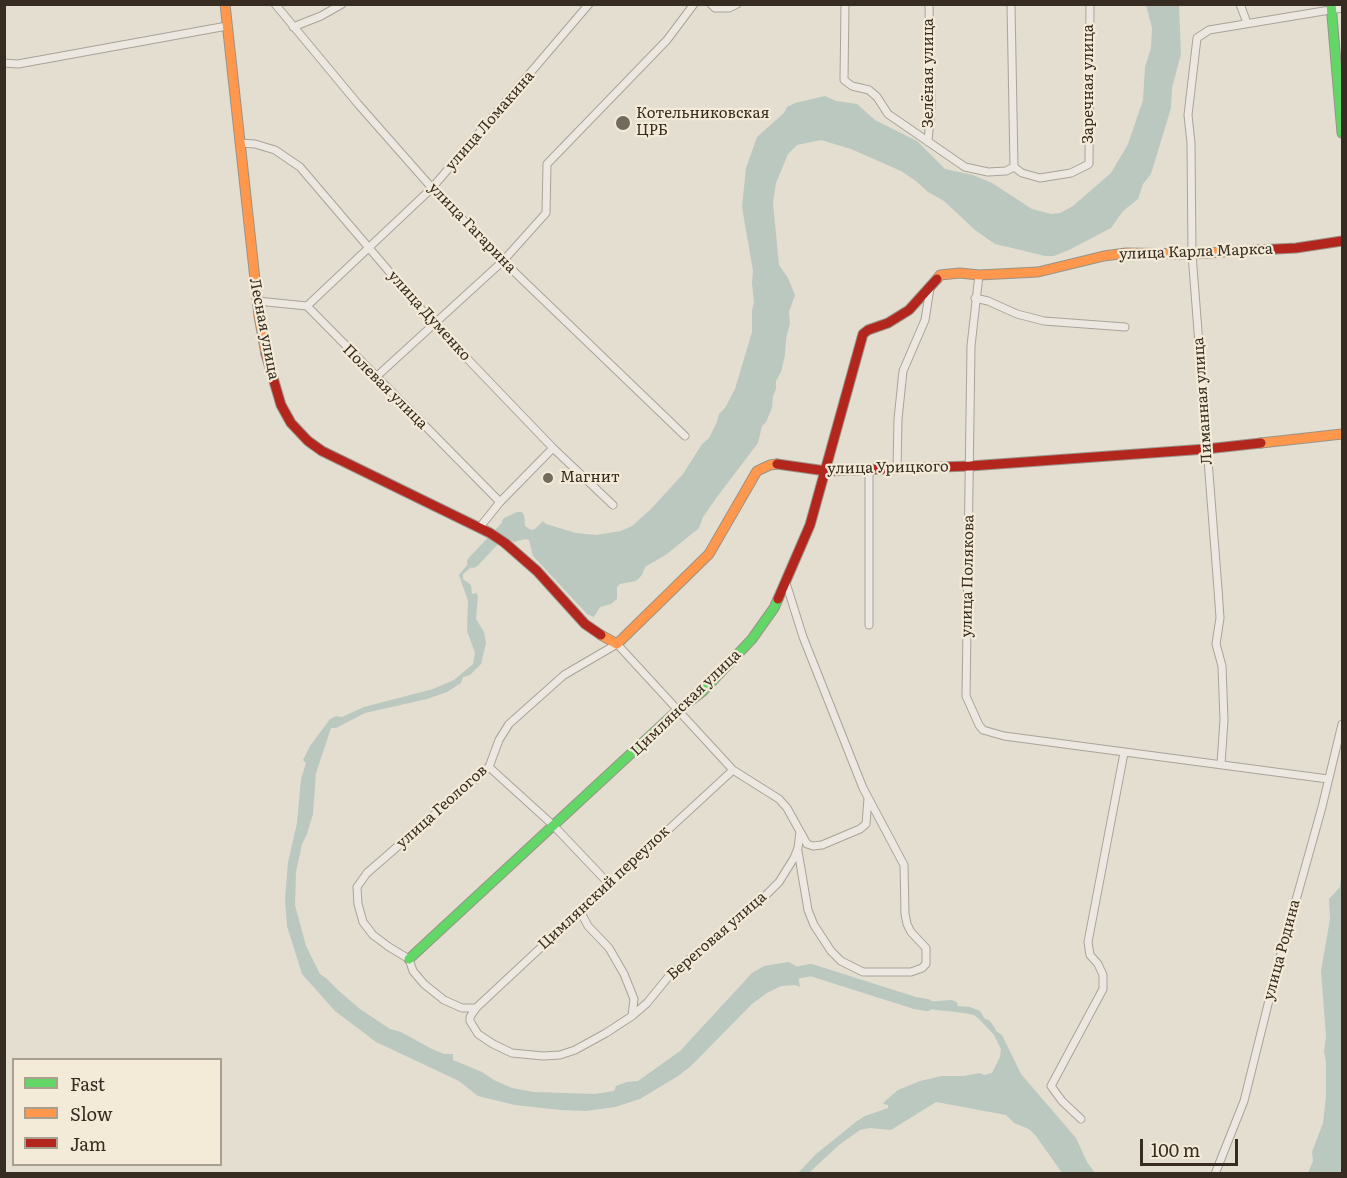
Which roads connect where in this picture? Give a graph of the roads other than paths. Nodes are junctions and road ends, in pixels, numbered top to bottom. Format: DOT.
graph roads {
  1 [pos="225,4"];
  2 [pos="275,4"];
  3 [pos="342,4"];
  4 [pos="589,4"];
  5 [pos="694,4"];
  6 [pos="711,4"];
  7 [pos="737,4"];
  8 [pos="845,4"];
  9 [pos="930,4"];
  10 [pos="1011,4"];
  11 [pos="1090,4"];
  12 [pos="1240,4"];
  13 [pos="1331,7"];
  14 [pos="1342,8"];
  15 [pos="1247,23"];
  16 [pos="227,26"];
  17 [pos="293,27"];
  18 [pos="4,63"];
  19 [pos="1342,133"];
  20 [pos="928,142"];
  21 [pos="240,143"];
  22 [pos="1014,167"];
  23 [pos="432,188"];
  24 [pos="1342,241"];
  25 [pos="370,248"];
  26 [pos="1192,254"];
  27 [pos="503,261"];
  28 [pos="979,275"];
  29 [pos="930,288"];
  30 [pos="975,298"];
  31 [pos="257,301"];
  32 [pos="307,306"];
  33 [pos="433,323"];
  34 [pos="1125,327"];
  35 [pos="376,378"];
  36 [pos="1342,434"];
  37 [pos="685,436"];
  38 [pos="553,448"];
  39 [pos="1206,448"];
  40 [pos="970,466"];
  41 [pos="869,470"];
  42 [pos="897,470"];
  43 [pos="826,471"];
  44 [pos="500,502"];
  45 [pos="613,505"];
  46 [pos="480,527"];
  47 [pos="786,583"];
  48 [pos="869,625"];
  49 [pos="617,644"];
  50 [pos="678,710"];
  51 [pos="1342,724"];
  52 [pos="1124,753"];
  53 [pos="1221,764"];
  54 [pos="489,767"];
  55 [pos="733,770"];
  56 [pos="1328,779"];
  57 [pos="868,798"];
  58 [pos="554,826"];
  59 [pos="800,832"];
  60 [pos="798,848"];
  61 [pos="609,884"];
  62 [pos="580,910"];
  63 [pos="409,959"];
  64 [pos="477,1008"];
  65 [pos="632,1016"];
  66 [pos="1081,1119"];
  67 [pos="1215,1173"];
  1 -- 16 [label="street, Лесная улица"];
  2 -- 17 [label="street, улица Гагарина"];
  3 -- 17 [label="street"];
  4 -- 23 [label="street, улица Ломакина"];
  5 -- 27 [label="street"];
  6 -- 7 [label="street"];
  8 -- 20 [label="street"];
  9 -- 20 [label="street, Зелёная улица"];
  10 -- 22 [label="street"];
  11 -- 22 [label="street, Заречная улица"];
  12 -- 15 [label="street"];
  13 -- 14 [label="street"];
  13 -- 15 [label="street"];
  13 -- 19 [label="street"];
  15 -- 26 [label="street, Лиманная улица"];
  16 -- 18 [label="street"];
  16 -- 21 [label="street, Лесная улица"];
  17 -- 23 [label="street, улица Гагарина"];
  20 -- 22 [label="street"];
  21 -- 25 [label="street, улица Думенко"];
  21 -- 31 [label="street, Лесная улица"];
  23 -- 25 [label="street, улица Ломакина"];
  23 -- 27 [label="street, улица Гагарина"];
  24 -- 26 [label="street, улица Карла Маркса"];
  25 -- 32 [label="street, улица Ломакина"];
  25 -- 33 [label="street, улица Думенко"];
  26 -- 28 [label="street, улица Карла Маркса"];
  26 -- 39 [label="street, Лиманная улица"];
  27 -- 33 [label="street"];
  27 -- 37 [label="street, улица Гагарина"];
  28 -- 29 [label="street, Цимлянская улица"];
  28 -- 30 [label="street, улица Полякова"];
  29 -- 42 [label="street"];
  29 -- 43 [label="street, Цимлянская улица"];
  30 -- 34 [label="street"];
  30 -- 40 [label="street, улица Полякова"];
  31 -- 32 [label="street"];
  31 -- 46 [label="street, Лесная улица"];
  32 -- 35 [label="street, Полевая улица"];
  33 -- 35 [label="street"];
  33 -- 38 [label="street, улица Думенко"];
  35 -- 44 [label="street, Полевая улица"];
  36 -- 39 [label="street, улица Урицкого"];
  38 -- 44 [label="street"];
  38 -- 45 [label="street, улица Думенко"];
  39 -- 40 [label="street, улица Урицкого"];
  39 -- 53 [label="street, Лиманная улица"];
  40 -- 42 [label="street, улица Урицкого"];
  40 -- 52 [label="street, улица Полякова"];
  41 -- 42 [label="street, улица Урицкого"];
  41 -- 43 [label="street, улица Урицкого"];
  41 -- 48 [label="street"];
  43 -- 47 [label="street, Цимлянская улица"];
  43 -- 49 [label="street, улица Урицкого"];
  44 -- 46 [label="street"];
  46 -- 49 [label="street, Лесная улица"];
  47 -- 50 [label="street, Цимлянская улица"];
  47 -- 57 [label="street"];
  49 -- 50 [label="street"];
  49 -- 54 [label="street, улица Геологов"];
  50 -- 55 [label="street"];
  50 -- 58 [label="street, Цимлянская улица"];
  51 -- 56 [label="street, улица Родина"];
  52 -- 53 [label="street, улица Полякова"];
  52 -- 66 [label="street"];
  53 -- 56 [label="street, улица Полякова"];
  54 -- 58 [label="street"];
  54 -- 63 [label="street, улица Геологов"];
  55 -- 59 [label="street"];
  55 -- 61 [label="street, Цимлянский переулок"];
  56 -- 67 [label="street, улица Родина"];
  57 -- 59 [label="street"];
  57 -- 60 [label="street"];
  58 -- 61 [label="street"];
  58 -- 63 [label="street, Цимлянская улица"];
  59 -- 60 [label="street, Береговая улица"];
  60 -- 65 [label="street, Береговая улица"];
  61 -- 62 [label="street, Цимлянский переулок"];
  62 -- 64 [label="street, Цимлянский переулок"];
  62 -- 65 [label="street"];
  63 -- 64 [label="street"];
  64 -- 65 [label="street, Береговая улица"];
}
